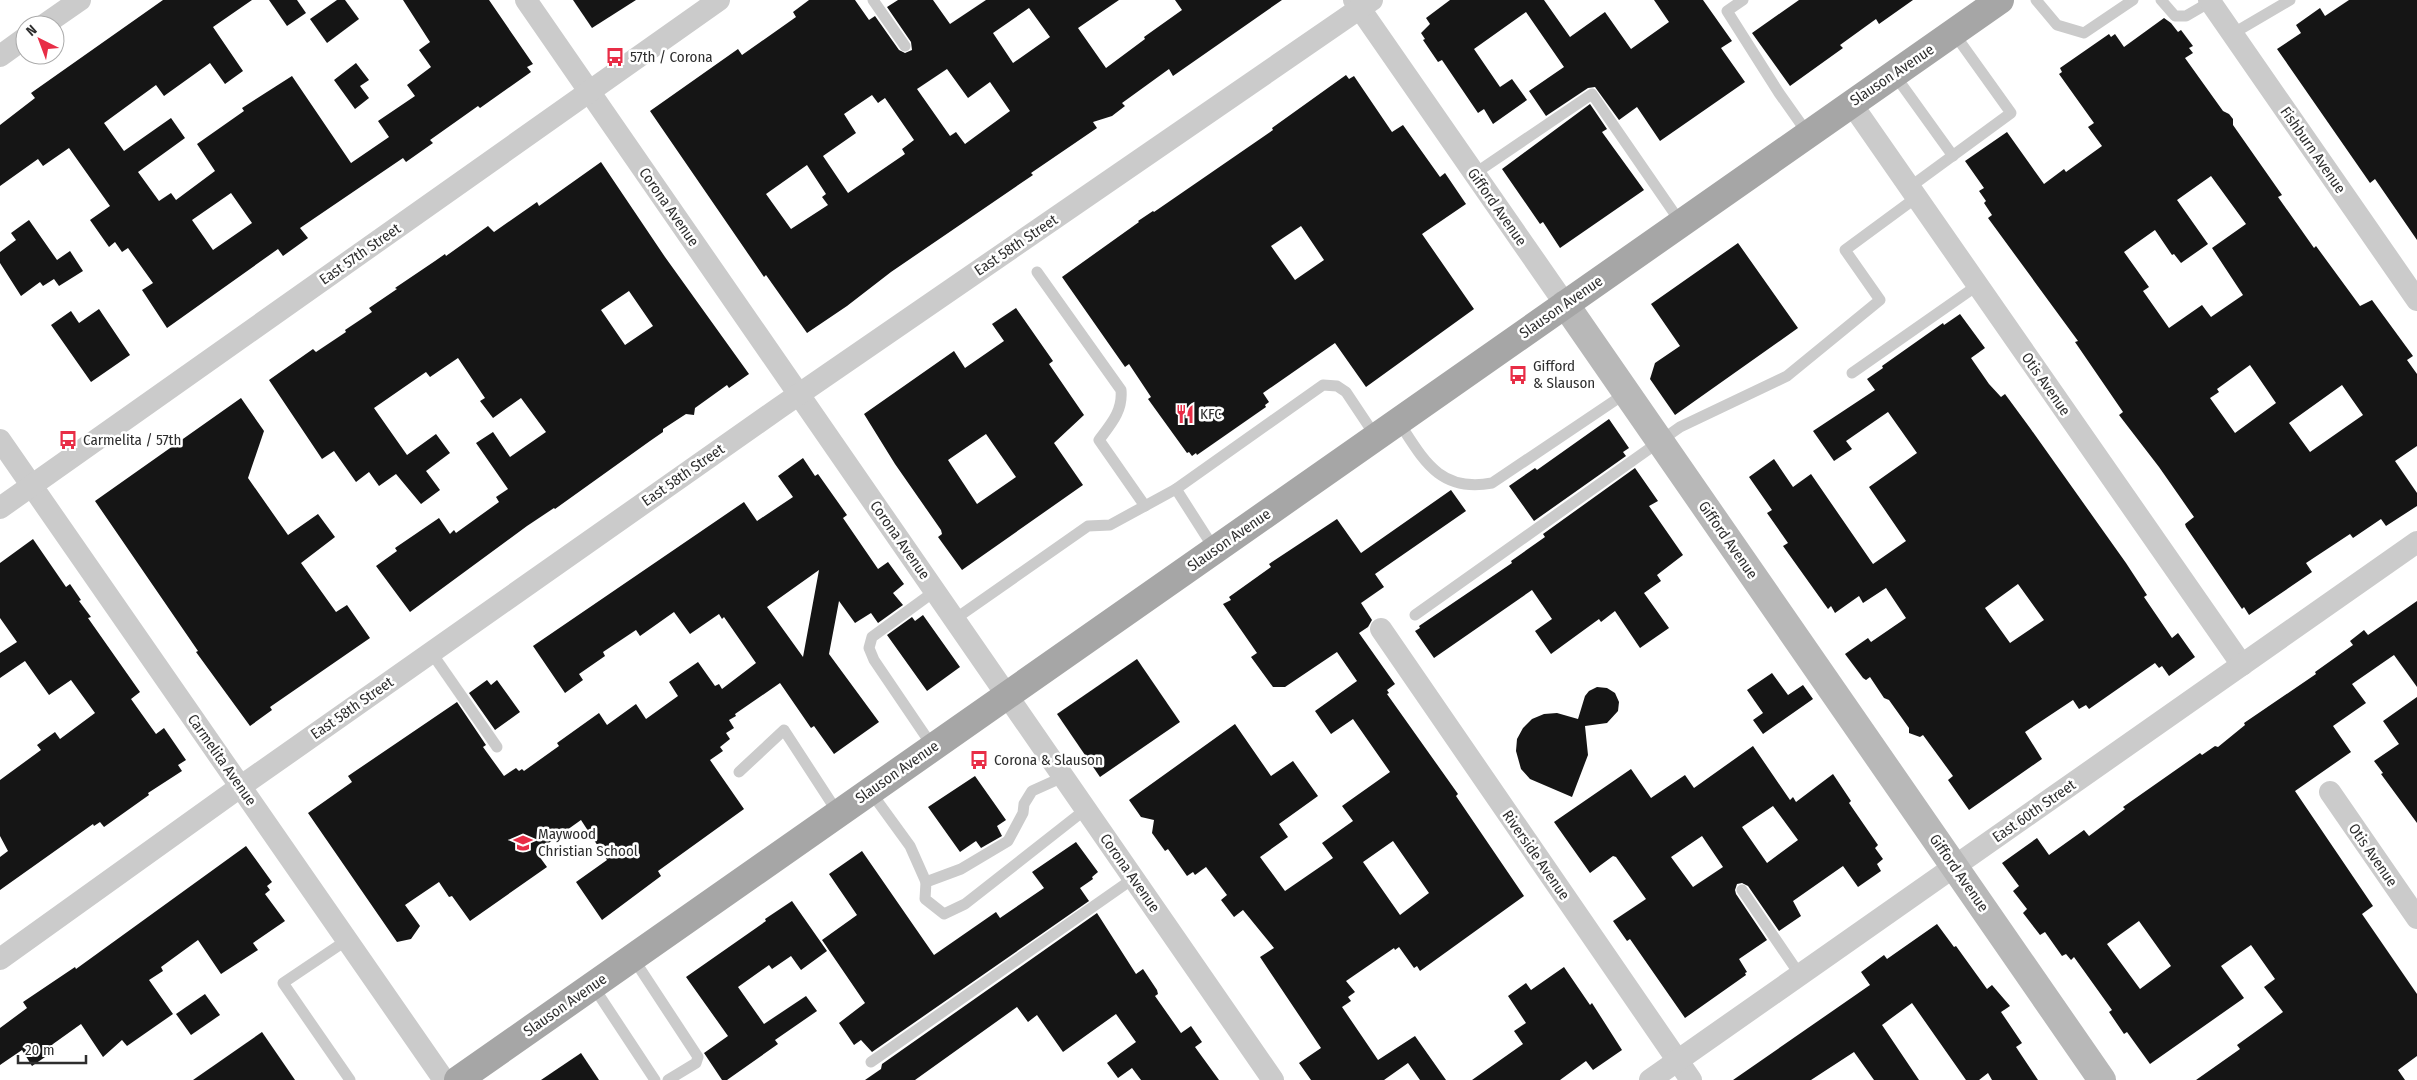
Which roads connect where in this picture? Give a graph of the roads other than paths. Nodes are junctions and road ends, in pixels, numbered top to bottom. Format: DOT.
graph roads {
  1 [pos="80,0"];
  2 [pos="526,0"];
  3 [pos="720,0"];
  4 [pos="873,0"];
  5 [pos="1743,0"];
  6 [pos="2036,0"];
  7 [pos="2133,0"];
  8 [pos="2161,0"];
  9 [pos="2290,0"];
  10 [pos="2210,1"];
  11 [pos="1362,3"];
  12 [pos="1985,4"];
  13 [pos="58,15"];
  14 [pos="1953,32"];
  15 [pos="2232,34"];
  16 [pos="15,45"];
  17 [pos="905,46"];
  18 [pos="0,56"];
  19 [pos="1894,74"];
  20 [pos="590,92"];
  21 [pos="1851,103"];
  22 [pos="1808,134"];
  23 [pos="1953,156"];
  24 [pos="1474,174"];
  25 [pos="1913,192"];
  26 [pos="1681,223"];
  27 [pos="1037,272"];
  28 [pos="1978,285"];
  29 [pos="2417,300"];
  30 [pos="1565,304"];
  31 [pos="1852,373"];
  32 [pos="1626,393"];
  33 [pos="799,394"];
  34 [pos="1398,421"];
  35 [pos="1376,437"];
  36 [pos="0,440"];
  37 [pos="1659,441"];
  38 [pos="32,486"];
  39 [pos="1176,489"];
  40 [pos="1145,506"];
  41 [pos="0,508"];
  42 [pos="2417,542"];
  43 [pos="1215,550"];
  44 [pos="935,591"];
  45 [pos="1415,615"];
  46 [pos="955,619"];
  47 [pos="1381,630"];
  48 [pos="431,652"];
  49 [pos="2242,665"];
  50 [pos="1007,695"];
  51 [pos="497,747"];
  52 [pos="933,747"];
  53 [pos="739,772"];
  54 [pos="1063,776"];
  55 [pos="240,787"];
  56 [pos="870,791"];
  57 [pos="2330,792"];
  58 [pos="1086,809"];
  59 [pos="838,813"];
  60 [pos="1954,866"];
  61 [pos="1134,878"];
  62 [pos="926,882"];
  63 [pos="1742,890"];
  64 [pos="2417,918"];
  65 [pos="347,940"];
  66 [pos="633,958"];
  67 [pos="0,959"];
  68 [pos="1800,975"];
  69 [pos="592,986"];
  70 [pos="1678,1061"];
  71 [pos="871,1062"];
  72 [pos="350,1080"];
  73 [pos="444,1080"];
  74 [pos="458,1080"];
  75 [pos="655,1080"];
  76 [pos="668,1080"];
  77 [pos="1273,1080"];
  78 [pos="1650,1080"];
  79 [pos="1691,1080"];
  80 [pos="2102,1080"];
  1 -- 13 [label="street"];
  2 -- 20 [label="street, Corona Avenue"];
  3 -- 20 [label="street, East 57th Street"];
  4 -- 17 [label="lane"];
  5 -- 22 [label="lane"];
  6 -- 7 [label="lane"];
  8 -- 10 [label="lane"];
  9 -- 15 [label="lane"];
  10 -- 15 [label="street, Fishburn Avenue"];
  11 -- 24 [label="street, Gifford Avenue"];
  11 -- 33 [label="street, East 58th Street"];
  12 -- 14 [label="main road, Slauson Avenue"];
  14 -- 19 [label="main road, Slauson Avenue"];
  14 -- 23 [label="lane"];
  15 -- 29 [label="street, Fishburn Avenue"];
  16 -- 18 [label="street"];
  19 -- 21 [label="main road, Slauson Avenue"];
  19 -- 23 [label="lane"];
  20 -- 33 [label="street, Corona Avenue"];
  20 -- 38 [label="street, East 57th Street"];
  21 -- 22 [label="main road, Slauson Avenue"];
  21 -- 25 [label="street, Otis Avenue"];
  22 -- 26 [label="main road, Slauson Avenue"];
  23 -- 25 [label="lane"];
  24 -- 26 [label="lane"];
  24 -- 30 [label="street, Gifford Avenue"];
  25 -- 28 [label="street, Otis Avenue"];
  25 -- 37 [label="lane"];
  26 -- 30 [label="main road, Slauson Avenue"];
  27 -- 40 [label="lane"];
  28 -- 31 [label="lane"];
  28 -- 49 [label="street, Otis Avenue"];
  30 -- 32 [label="street, Gifford Avenue"];
  30 -- 34 [label="main road, Slauson Avenue"];
  32 -- 34 [label="lane"];
  32 -- 37 [label="street, Gifford Avenue"];
  33 -- 44 [label="street, Corona Avenue"];
  33 -- 48 [label="street, East 58th Street"];
  34 -- 35 [label="main road, Slauson Avenue"];
  35 -- 39 [label="lane"];
  35 -- 43 [label="main road, Slauson Avenue"];
  36 -- 38 [label="street, Carmelita Avenue"];
  37 -- 45 [label="lane"];
  37 -- 60 [label="street, Gifford Avenue"];
  38 -- 41 [label="street, East 57th Street"];
  38 -- 55 [label="street, Carmelita Avenue"];
  39 -- 40 [label="lane"];
  39 -- 43 [label="lane"];
  40 -- 46 [label="lane"];
  42 -- 49 [label="street, East 60th Street"];
  43 -- 50 [label="main road, Slauson Avenue"];
  44 -- 46 [label="street, Corona Avenue"];
  44 -- 52 [label="lane"];
  46 -- 50 [label="street, Corona Avenue"];
  47 -- 70 [label="street, Riverside Avenue"];
  48 -- 51 [label="lane"];
  48 -- 55 [label="street, East 58th Street"];
  49 -- 60 [label="street, East 60th Street"];
  50 -- 52 [label="main road, Slauson Avenue"];
  50 -- 54 [label="street, Corona Avenue"];
  52 -- 56 [label="main road, Slauson Avenue"];
  53 -- 59 [label="lane"];
  54 -- 58 [label="street, Corona Avenue"];
  54 -- 62 [label="lane"];
  55 -- 65 [label="street, Carmelita Avenue"];
  55 -- 67 [label="street, East 58th Street"];
  56 -- 59 [label="main road, Slauson Avenue"];
  56 -- 62 [label="lane"];
  57 -- 64 [label="street, Otis Avenue"];
  58 -- 61 [label="street, Corona Avenue"];
  58 -- 62 [label="lane"];
  59 -- 66 [label="main road, Slauson Avenue"];
  60 -- 68 [label="street, East 60th Street"];
  60 -- 80 [label="street, Gifford Avenue"];
  61 -- 71 [label="lane"];
  61 -- 77 [label="street, Corona Avenue"];
  63 -- 68 [label="lane"];
  65 -- 72 [label="lane"];
  65 -- 73 [label="street, Carmelita Avenue"];
  66 -- 69 [label="main road, Slauson Avenue"];
  66 -- 76 [label="lane"];
  68 -- 70 [label="street, East 60th Street"];
  69 -- 74 [label="main road, Slauson Avenue"];
  69 -- 75 [label="lane"];
  70 -- 78 [label="street, East 60th Street"];
  70 -- 79 [label="street, Riverside Avenue"];
}
